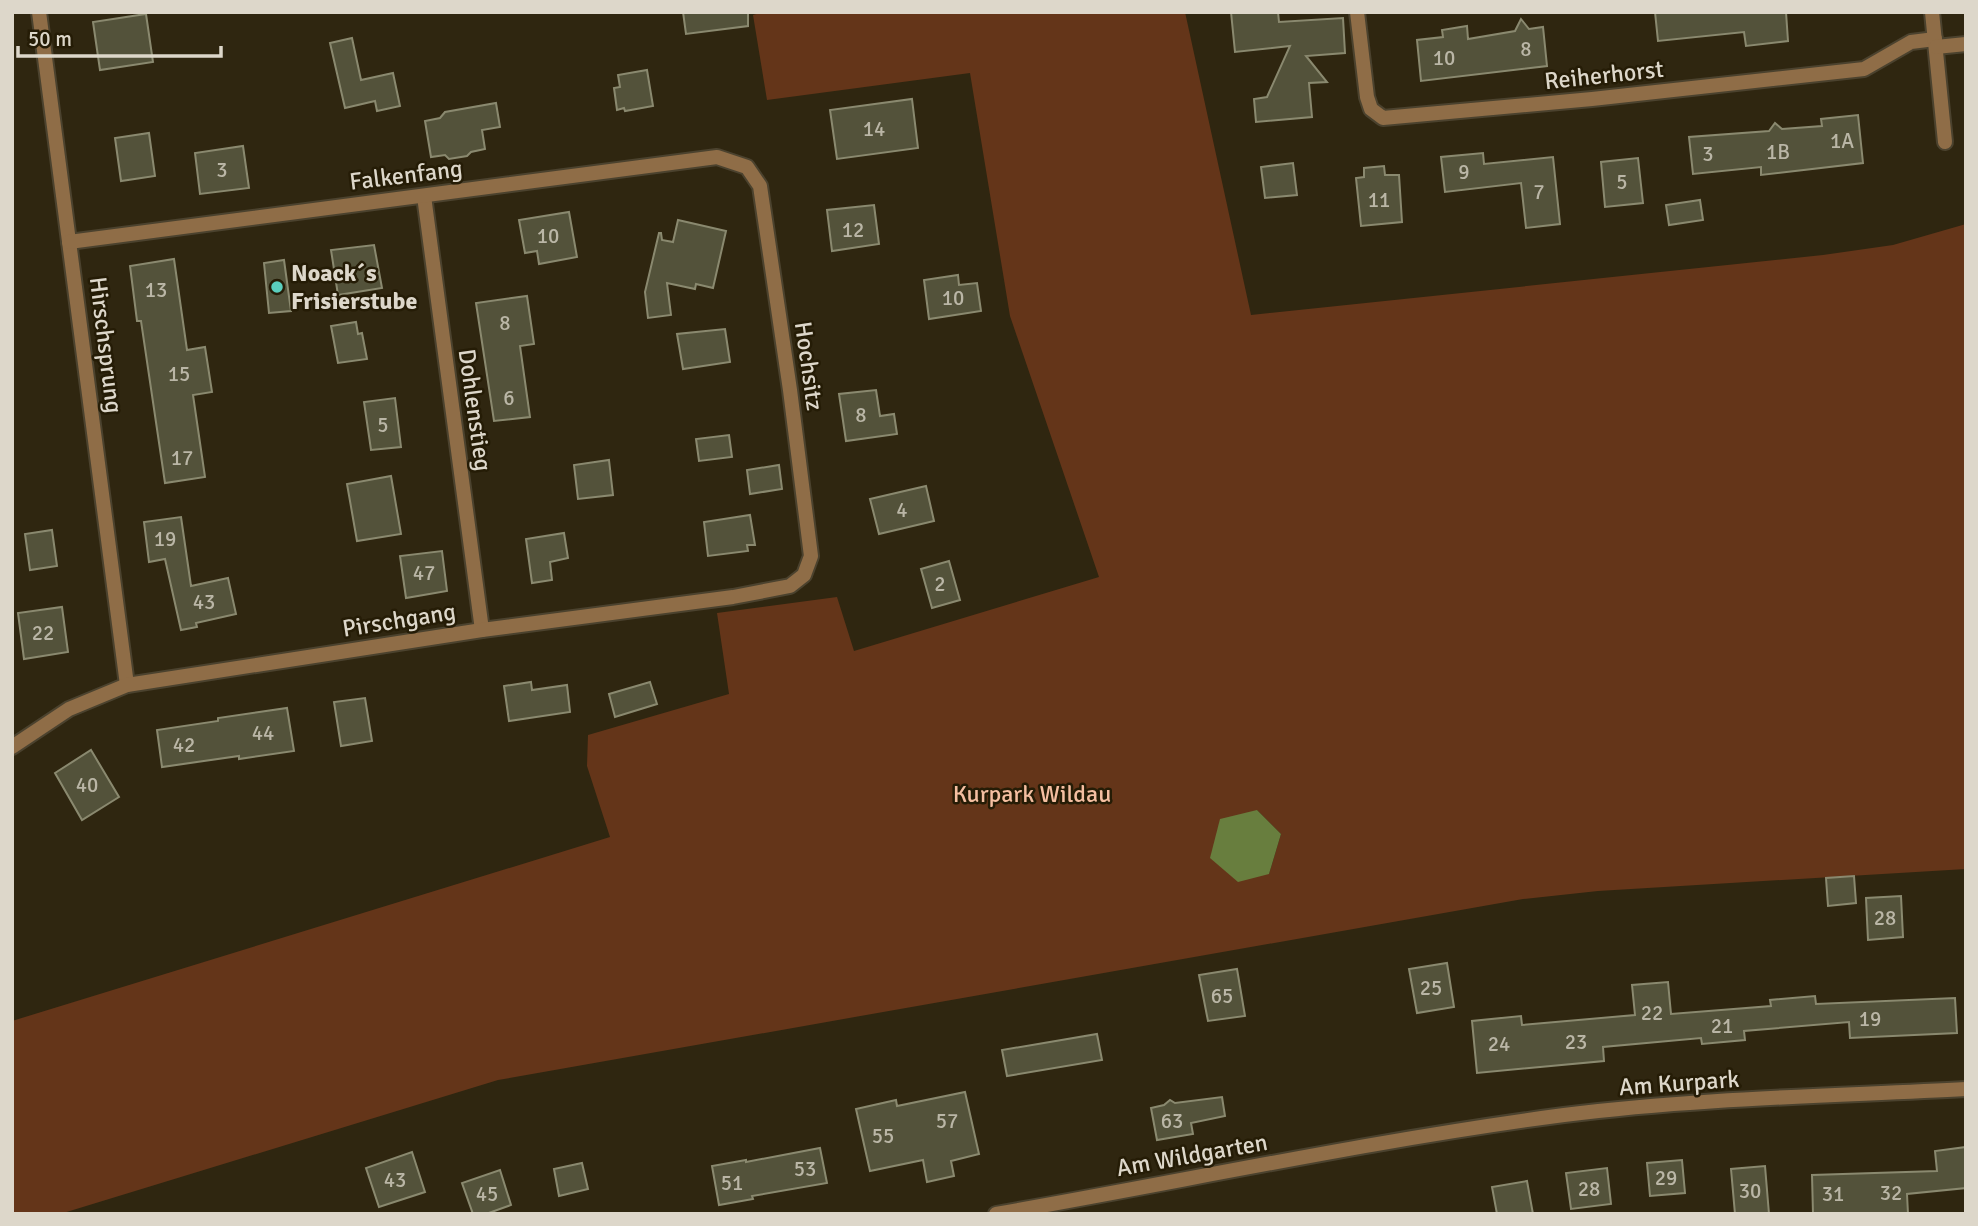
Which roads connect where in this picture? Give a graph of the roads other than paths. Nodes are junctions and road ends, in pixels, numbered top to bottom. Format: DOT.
graph roads {
  1 [pos="39,12"];
  2 [pos="1357,12"];
  3 [pos="1932,12"];
  4 [pos="1935,43"];
  5 [pos="1966,44"];
  6 [pos="1945,142"];
  7 [pos="747,167"];
  8 [pos="424,196"];
  9 [pos="69,242"];
  10 [pos="804,575"];
  11 [pos="482,631"];
  12 [pos="127,685"];
  13 [pos="12,747"];
  14 [pos="1966,1089"];
  15 [pos="1397,1142"];
  16 [pos="996,1214"];
  1 -- 9 [label="street, Hirschsprung"];
  2 -- 4 [label="street, Reiherhorst"];
  3 -- 4 [label="street"];
  4 -- 5 [label="street"];
  4 -- 6 [label="street"];
  7 -- 8 [label="street, Falkenfang"];
  7 -- 10 [label="street, Hochsitz"];
  8 -- 9 [label="street, Falkenfang"];
  8 -- 11 [label="street, Dohlenstieg"];
  9 -- 12 [label="street, Hirschsprung"];
  10 -- 11 [label="street, Pirschgang"];
  11 -- 12 [label="street, Pirschgang"];
  12 -- 13 [label="street, Pirschgang"];
  14 -- 15 [label="street, Am Kurpark"];
  15 -- 16 [label="street, Am Wildgarten"];
}
